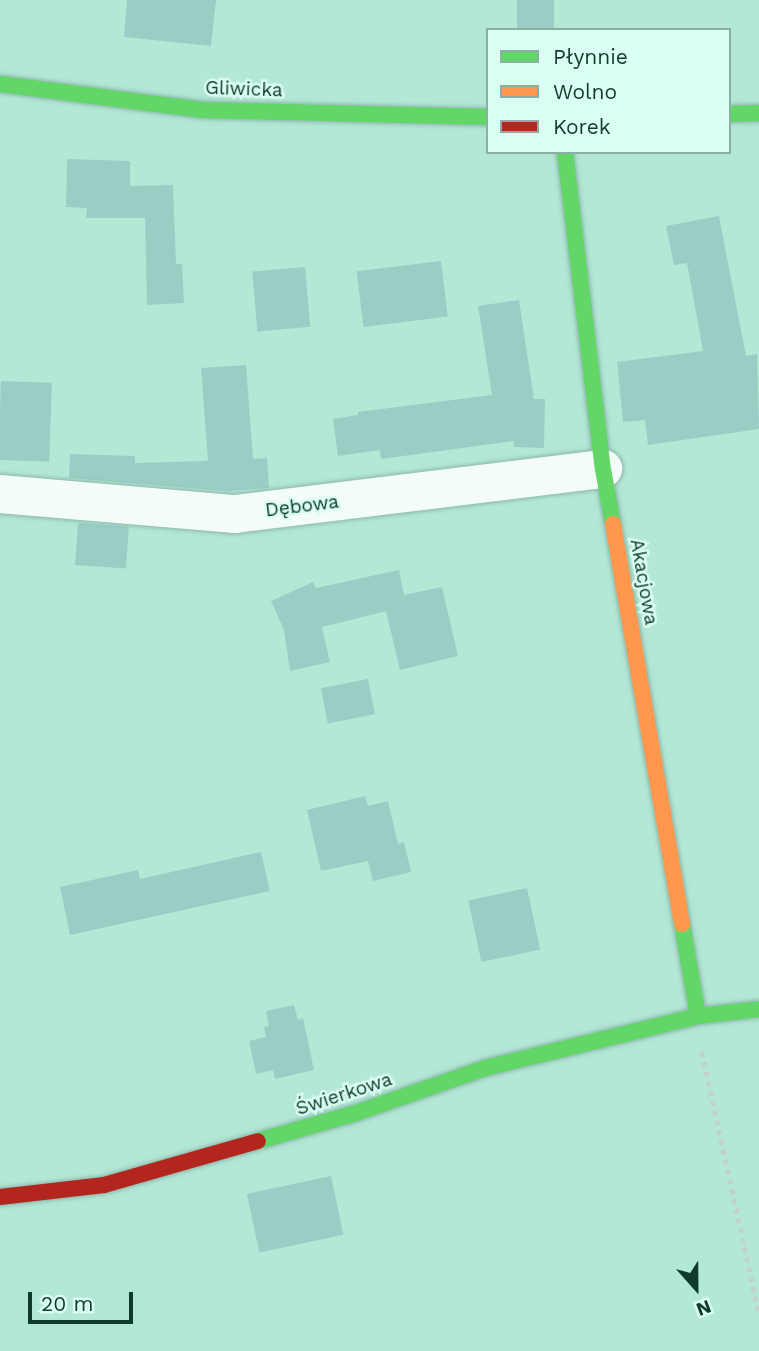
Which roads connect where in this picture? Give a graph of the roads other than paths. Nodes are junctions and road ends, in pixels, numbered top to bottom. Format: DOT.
graph roads {
  1 [pos="0,84"];
  2 [pos="759,113"];
  3 [pos="731,114"];
  4 [pos="486,117"];
  5 [pos="565,154"];
  6 [pos="603,469"];
  7 [pos="0,494"];
  8 [pos="759,1009"];
  9 [pos="698,1016"];
  10 [pos="0,1197"];
  1 -- 4 [label="street, Gliwicka"];
  2 -- 3 [label="street"];
  5 -- 6 [label="street, Akacjowa"];
  6 -- 7 [label="street, Dębowa"];
  6 -- 9 [label="street, Akacjowa"];
  8 -- 9 [label="street, Świerkowa"];
  9 -- 10 [label="street, Świerkowa"];
}
